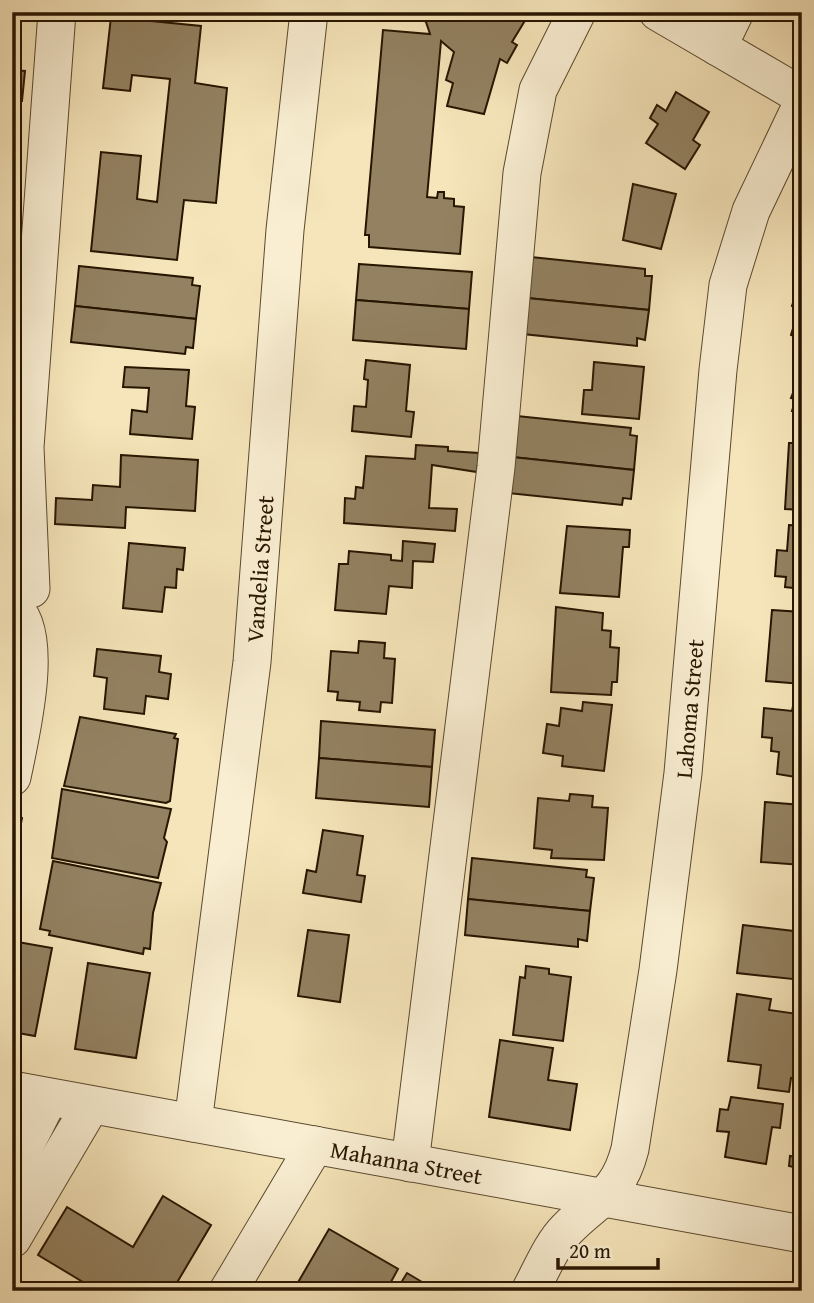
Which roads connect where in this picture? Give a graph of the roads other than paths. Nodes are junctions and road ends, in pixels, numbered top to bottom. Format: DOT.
graph roads {
  1 [pos="57,12"];
  2 [pos="309,12"];
  3 [pos="578,12"];
  4 [pos="658,12"];
  5 [pos="735,12"];
  6 [pos="718,47"];
  7 [pos="802,96"];
  8 [pos="802,104"];
  9 [pos="22,598"];
  10 [pos="12,777"];
  11 [pos="12,1090"];
  12 [pos="49,1098"];
  13 [pos="91,1105"];
  14 [pos="193,1123"];
  15 [pos="315,1145"];
  16 [pos="410,1163"];
  17 [pos="12,1171"];
  18 [pos="604,1198"];
  19 [pos="802,1234"];
  20 [pos="12,1239"];
  21 [pos="228,1291"];
  22 [pos="530,1291"];
  1 -- 9 [label="street"];
  2 -- 14 [label="street, Vandelia Street"];
  3 -- 16 [label="street"];
  4 -- 6 [label="street"];
  5 -- 6 [label="street"];
  6 -- 7 [label="street"];
  8 -- 18 [label="street, Lahoma Street"];
  9 -- 10 [label="street"];
  11 -- 12 [label="street, Mahanna Street"];
  12 -- 13 [label="street, Mahanna Street"];
  12 -- 17 [label="street"];
  13 -- 14 [label="street, Mahanna Street"];
  13 -- 20 [label="street"];
  14 -- 15 [label="street, Mahanna Street"];
  15 -- 16 [label="street, Mahanna Street"];
  15 -- 21 [label="street"];
  16 -- 18 [label="street, Mahanna Street"];
  18 -- 19 [label="street, Mahanna Street"];
  18 -- 22 [label="street, Lahoma Street"];
}
